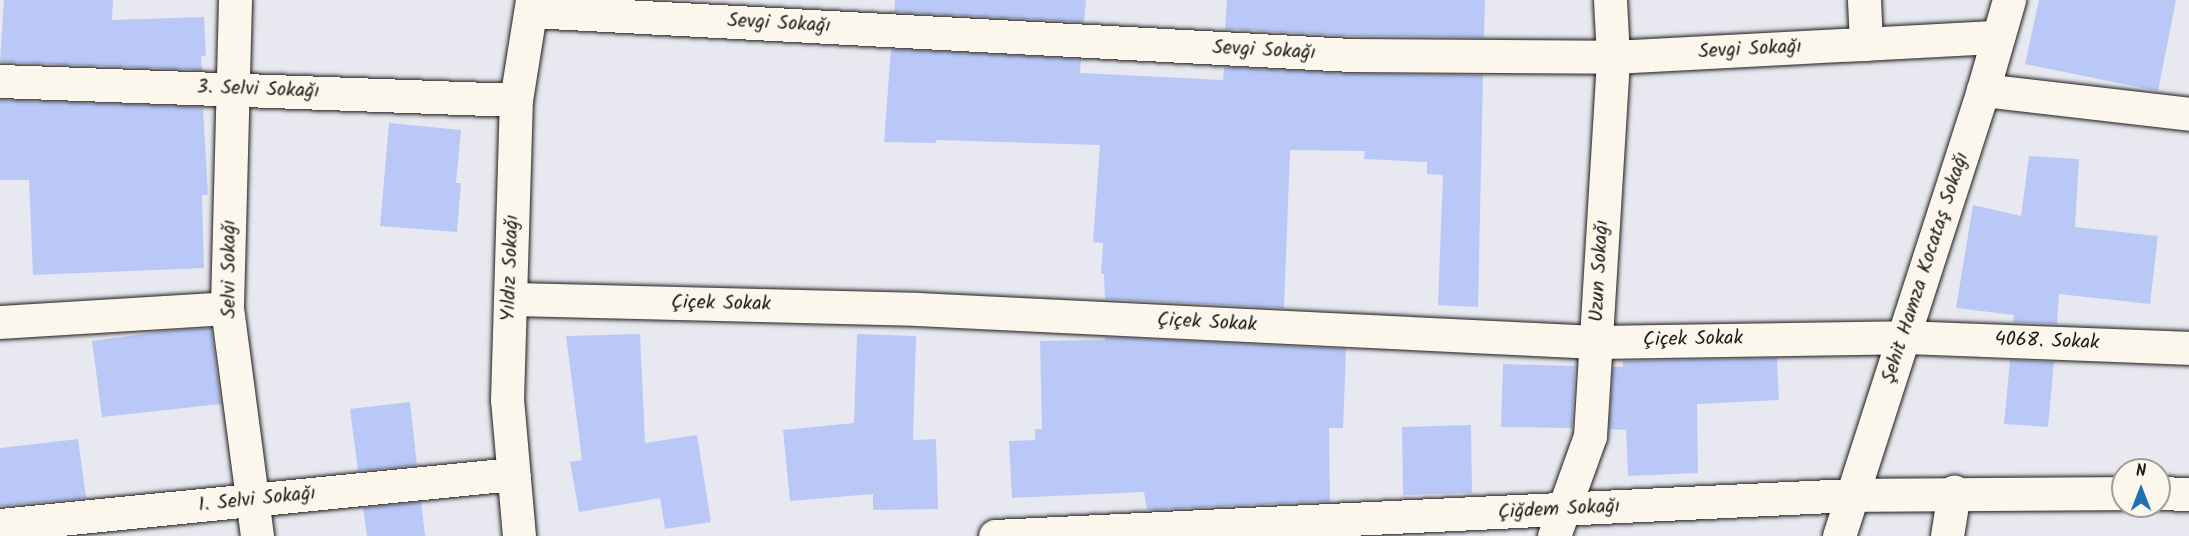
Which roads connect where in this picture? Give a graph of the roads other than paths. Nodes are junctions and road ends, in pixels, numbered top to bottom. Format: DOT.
graph roads {
  1 [pos="234,0"];
  2 [pos="1610,0"];
  3 [pos="1864,0"];
  4 [pos="2009,0"];
  5 [pos="531,5"];
  6 [pos="1998,37"];
  7 [pos="1866,44"];
  8 [pos="1613,57"];
  9 [pos="0,81"];
  10 [pos="233,89"];
  11 [pos="1983,90"];
  12 [pos="516,100"];
  13 [pos="2189,114"];
  14 [pos="510,299"];
  15 [pos="227,308"];
  16 [pos="0,322"];
  17 [pos="1904,337"];
  18 [pos="1596,342"];
  19 [pos="2189,348"];
  20 [pos="513,474"];
  21 [pos="1954,492"];
  22 [pos="2111,493"];
  23 [pos="2171,493"];
  24 [pos="2189,494"];
  25 [pos="1851,495"];
  26 [pos="254,500"];
  27 [pos="1559,523"];
  28 [pos="0,525"];
  29 [pos="257,536"];
  30 [pos="519,536"];
  31 [pos="995,536"];
  32 [pos="1839,536"];
  33 [pos="1947,536"];
  1 -- 10 [label="street, Selvi Sokağı"];
  2 -- 8 [label="street, Uzun Sokağı"];
  3 -- 7 [label="street"];
  4 -- 6 [label="street, Şehit Hamza Kocataş Sokağı"];
  5 -- 8 [label="street, Sevgi Sokağı"];
  5 -- 12 [label="street, Yıldız Sokağı"];
  6 -- 7 [label="street, Sevgi Sokağı"];
  6 -- 11 [label="street, Şehit Hamza Kocataş Sokağı"];
  7 -- 8 [label="street, Sevgi Sokağı"];
  8 -- 18 [label="street, Uzun Sokağı"];
  9 -- 10 [label="street, 3. Selvi Sokağı"];
  10 -- 12 [label="street, 3. Selvi Sokağı"];
  10 -- 15 [label="street, Selvi Sokağı"];
  11 -- 13 [label="street"];
  11 -- 17 [label="street, Şehit Hamza Kocataş Sokağı"];
  12 -- 14 [label="street, Yıldız Sokağı"];
  14 -- 18 [label="street, Çiçek Sokak"];
  14 -- 20 [label="street, Yıldız Sokağı"];
  15 -- 16 [label="street"];
  15 -- 26 [label="street, Selvi Sokağı"];
  17 -- 18 [label="street, Çiçek Sokak"];
  17 -- 19 [label="street, 4068. Sokak"];
  17 -- 25 [label="street, Şehit Hamza Kocataş Sokağı"];
  18 -- 27 [label="street, Uzun Sokağı"];
  20 -- 26 [label="street, 1. Selvi Sokağı"];
  20 -- 30 [label="street, Yıldız Sokağı"];
  21 -- 22 [label="street, Çiğdem Sokağı"];
  21 -- 25 [label="street, Çiğdem Sokağı"];
  21 -- 33 [label="street"];
  23 -- 24 [label="street"];
  25 -- 27 [label="street, Çiğdem Sokağı"];
  25 -- 32 [label="street, Şehit Hamza Kocataş Sokağı"];
  26 -- 28 [label="street, 1. Selvi Sokağı"];
  26 -- 29 [label="street, Selvi Sokağı"];
  27 -- 31 [label="street, Çiğdem Sokağı"];
}
